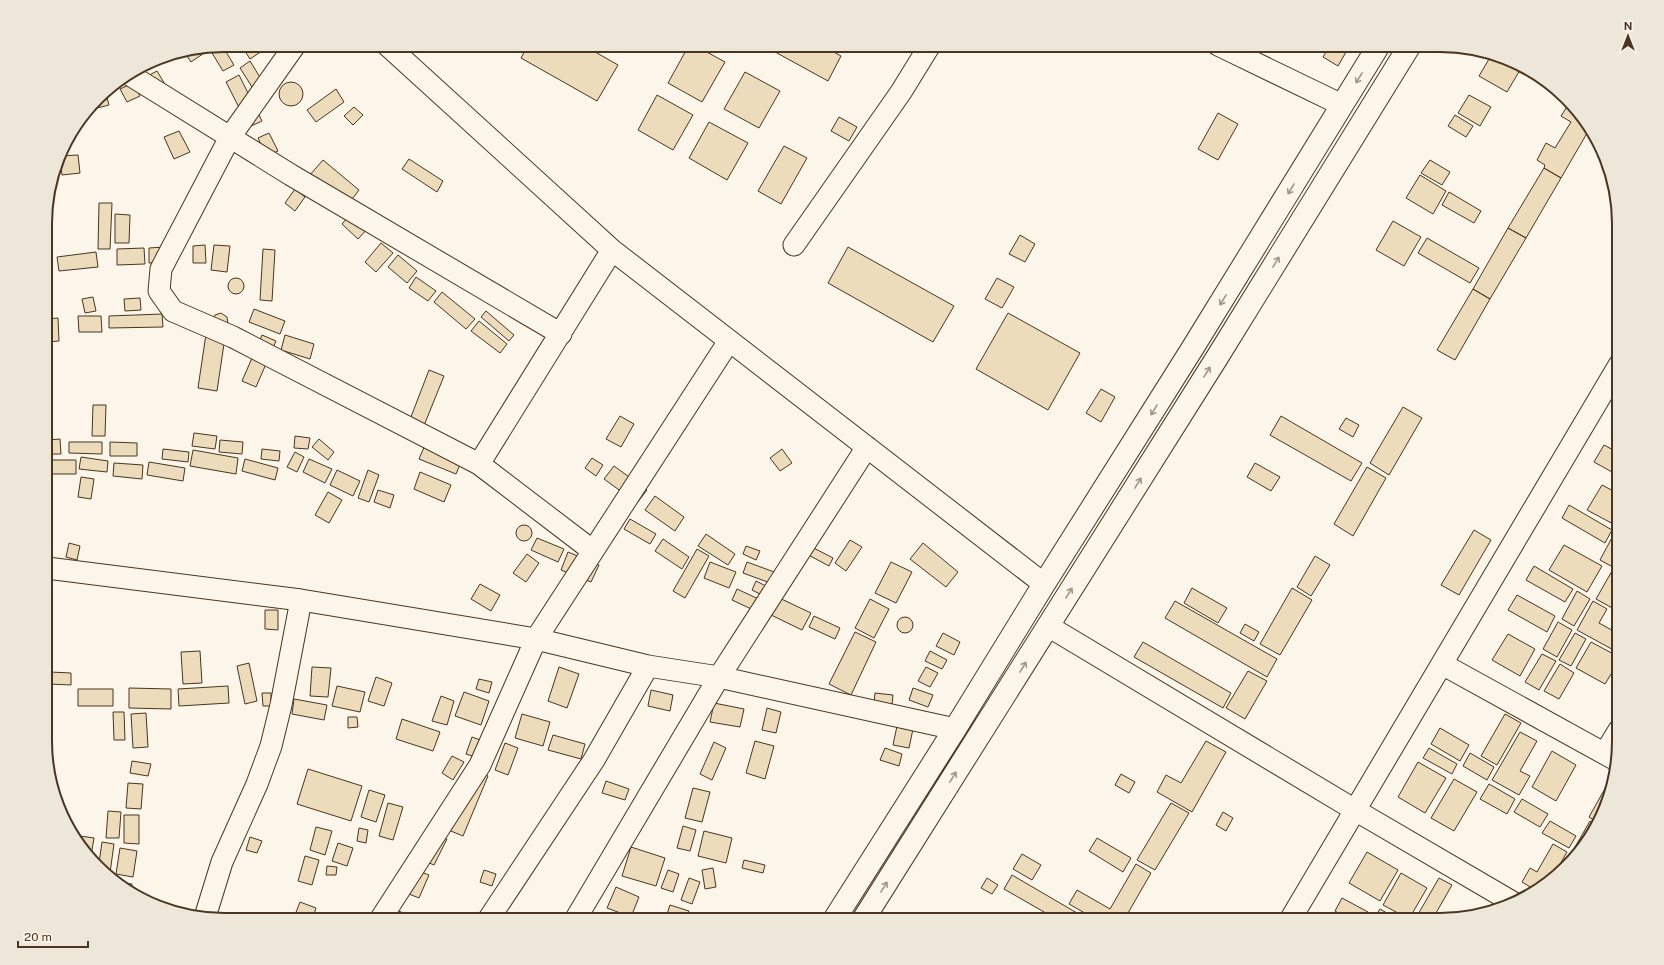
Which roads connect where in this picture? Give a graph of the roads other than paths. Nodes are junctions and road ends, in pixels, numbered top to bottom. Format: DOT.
graph roads {
  1 [pos="290,52"];
  2 [pos="400,52"];
  3 [pos="926,52"];
  4 [pos="1232,52"];
  5 [pos="1375,52"];
  6 [pos="1406,52"];
  7 [pos="134,78"];
  8 [pos="1342,105"];
  9 [pos="230,138"];
  10 [pos="794,245"];
  11 [pos="612,250"];
  12 [pos="561,334"];
  13 [pos="729,341"];
  14 [pos="1612,377"];
  15 [pos="866,447"];
  16 [pos="479,464"];
  17 [pos="593,552"];
  18 [pos="52,569"];
  19 [pos="1044,584"];
  20 [pos="301,600"];
  21 [pos="1048,626"];
  22 [pos="536,639"];
  23 [pos="1442,664"];
  24 [pos="648,666"];
  25 [pos="719,677"];
  26 [pos="955,729"];
  27 [pos="1611,757"];
  28 [pos="1355,810"];
  29 [pos="1508,899"];
  30 [pos="207,912"];
  31 [pos="385,913"];
  32 [pos="493,913"];
  33 [pos="579,913"];
  34 [pos="838,913"];
  35 [pos="867,913"];
  36 [pos="1294,913"];
  1 -- 9 [label="street"];
  2 -- 11 [label="street"];
  3 -- 10 [label="street"];
  4 -- 8 [label="street"];
  5 -- 8 [label="main road, one-way"];
  21 -- 6 [label="main road, one-way"];
  7 -- 9 [label="street"];
  8 -- 19 [label="main road, one-way"];
  9 -- 12 [label="street"];
  9 -- 16 [label="street"];
  11 -- 12 [label="street"];
  11 -- 13 [label="street"];
  12 -- 16 [label="street"];
  13 -- 15 [label="street"];
  13 -- 17 [label="street"];
  14 -- 23 [label="street"];
  15 -- 19 [label="street"];
  15 -- 25 [label="street"];
  16 -- 17 [label="street"];
  17 -- 22 [label="street"];
  18 -- 20 [label="street"];
  19 -- 26 [label="main road"];
  20 -- 22 [label="street"];
  20 -- 30 [label="street"];
  21 -- 28 [label="street"];
  35 -- 21 [label="main road, one-way"];
  22 -- 24 [label="street"];
  22 -- 31 [label="street"];
  23 -- 27 [label="street"];
  23 -- 28 [label="street"];
  24 -- 25 [label="street"];
  24 -- 32 [label="street"];
  25 -- 26 [label="street"];
  25 -- 33 [label="street"];
  26 -- 34 [label="main road"];
  28 -- 29 [label="street"];
  28 -- 36 [label="street"];
}
